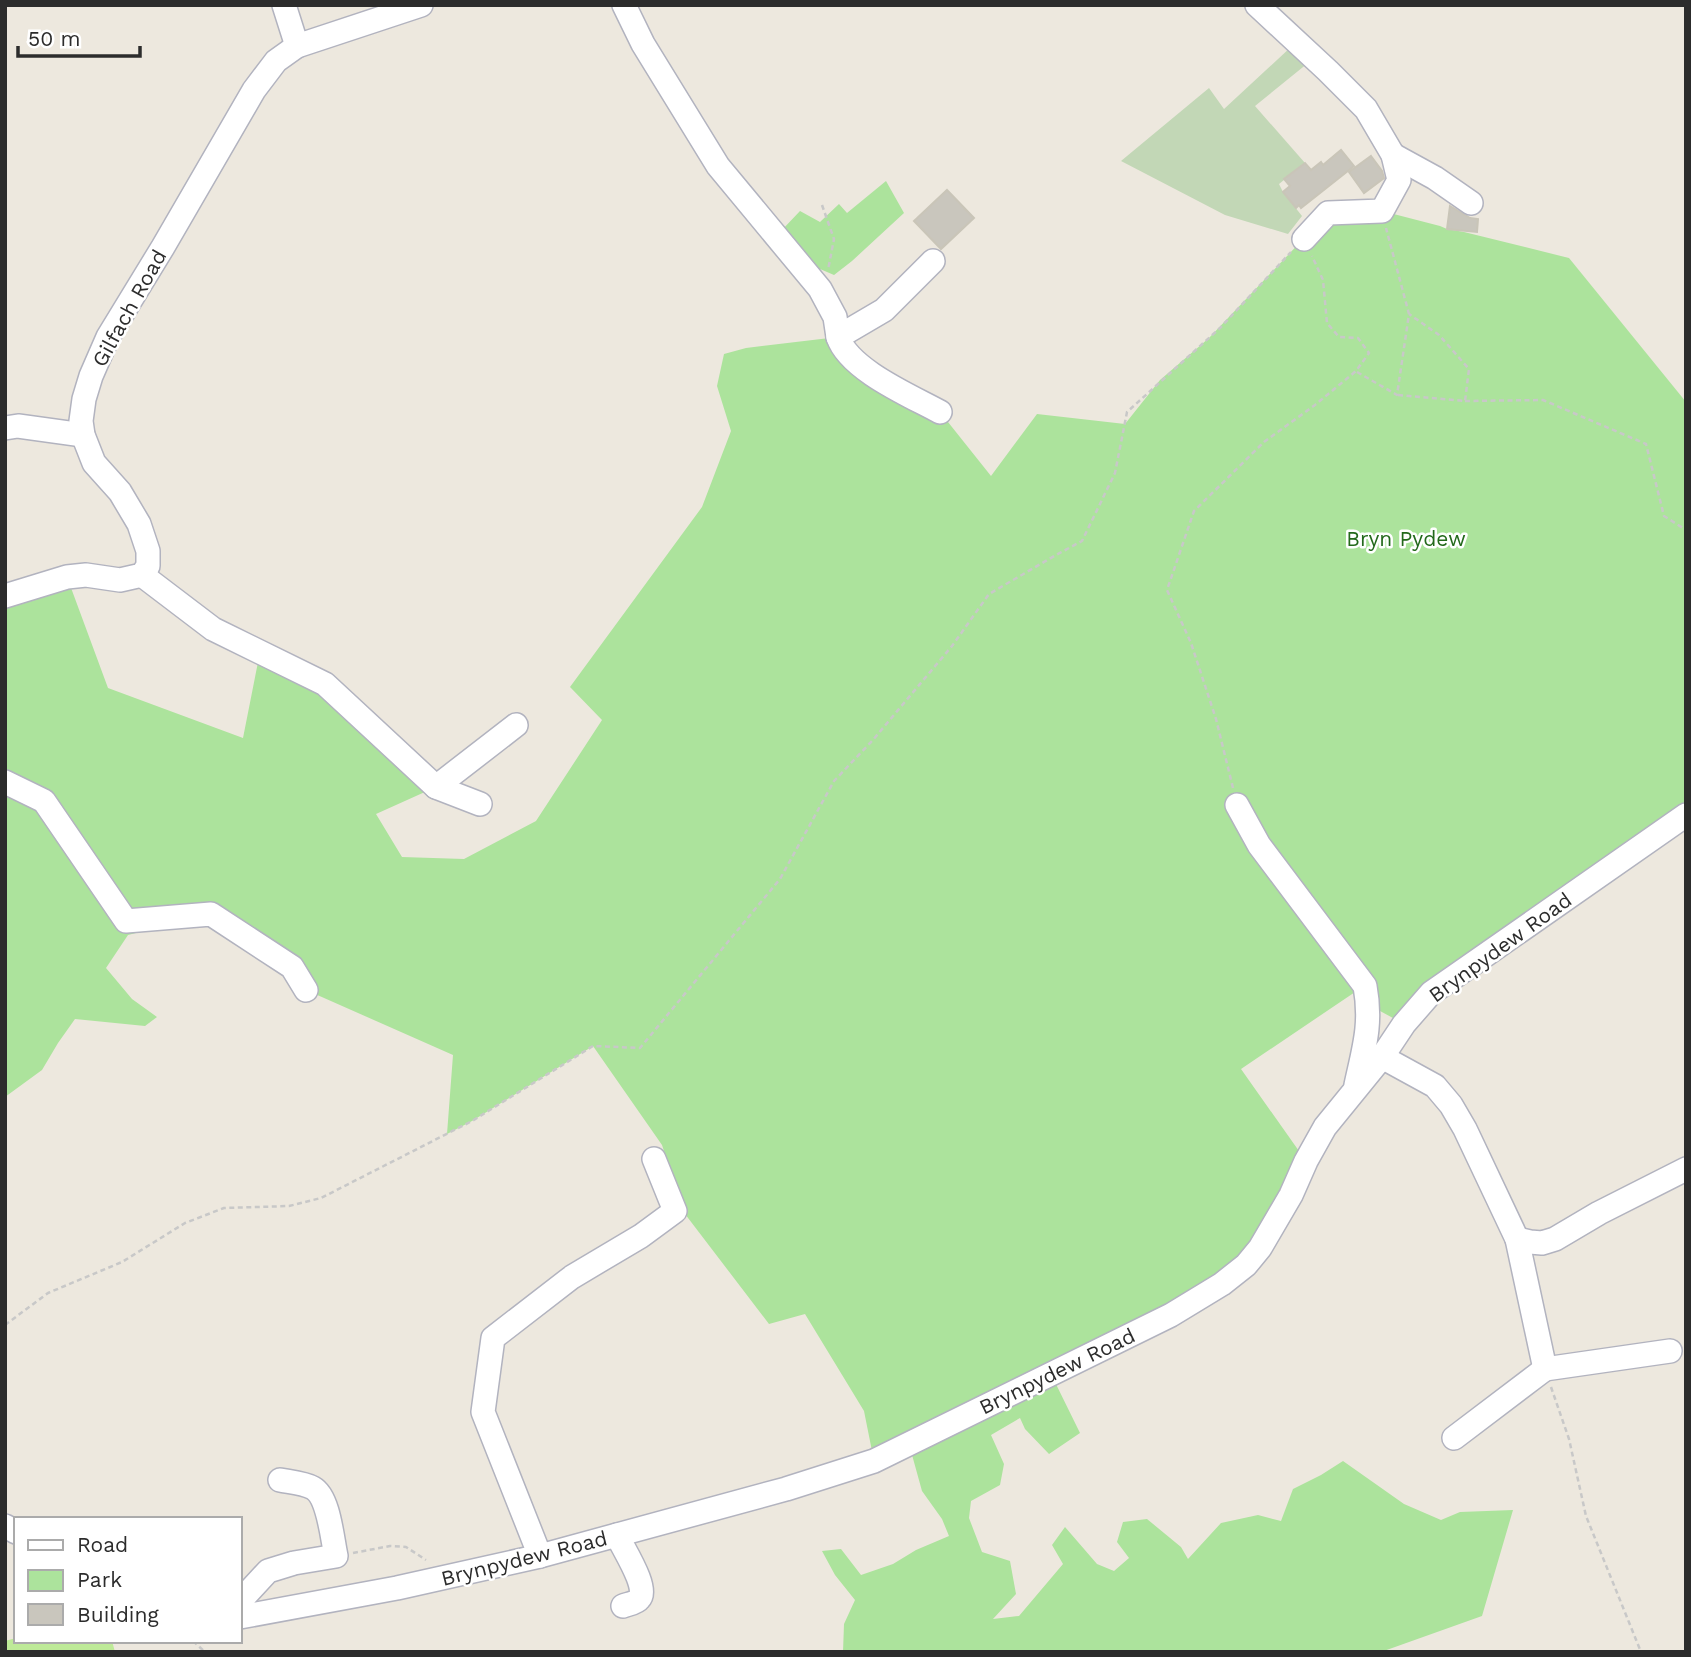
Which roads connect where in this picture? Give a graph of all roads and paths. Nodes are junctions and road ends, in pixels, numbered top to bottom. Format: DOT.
graph roads {
  1 [pos="284,5"];
  2 [pos="421,5"];
  3 [pos="624,5"];
  4 [pos="1257,5"];
  5 [pos="297,46"];
  6 [pos="1393,155"];
  7 [pos="1471,204"];
  8 [pos="822,205"];
  9 [pos="1382,211"];
  10 [pos="1304,239"];
  11 [pos="933,261"];
  12 [pos="820,289"];
  13 [pos="1409,314"];
  14 [pos="838,337"];
  15 [pos="1356,371"];
  16 [pos="1397,395"];
  17 [pos="1465,401"];
  18 [pos="940,412"];
  19 [pos="5,428"];
  20 [pos="83,435"];
  21 [pos="1686,530"];
  22 [pos="142,575"];
  23 [pos="5,596"];
  24 [pos="516,725"];
  25 [pos="5,782"];
  26 [pos="436,787"];
  27 [pos="480,804"];
  28 [pos="1237,805"];
  29 [pos="1686,816"];
  30 [pos="306,990"];
  31 [pos="1382,1057"];
  32 [pos="1355,1090"];
  33 [pos="654,1158"];
  34 [pos="1686,1169"];
  35 [pos="1517,1238"];
  36 [pos="5,1325"];
  37 [pos="1670,1351"];
  38 [pos="1545,1369"];
  39 [pos="1454,1438"];
  40 [pos="280,1480"];
  41 [pos="617,1535"];
  42 [pos="336,1556"];
  43 [pos="540,1556"];
  44 [pos="426,1560"];
  45 [pos="242,1601"];
  46 [pos="623,1606"];
  47 [pos="242,1617"];
  48 [pos="1641,1652"];
  1 -- 5 [label="street"];
  2 -- 5 [label="street"];
  3 -- 12 [label="street"];
  4 -- 6 [label="street"];
  5 -- 20 [label="street, Gilfach Road"];
  6 -- 7 [label="street"];
  6 -- 9 [label="street"];
  8 -- 12 [label="path"];
  9 -- 10 [label="street"];
  9 -- 13 [label="path"];
  10 -- 15 [label="path"];
  10 -- 36 [label="path"];
  11 -- 14 [label="street"];
  12 -- 14 [label="street"];
  13 -- 16 [label="path"];
  13 -- 17 [label="path"];
  14 -- 18 [label="street"];
  15 -- 16 [label="path"];
  15 -- 28 [label="path"];
  16 -- 17 [label="path"];
  17 -- 21 [label="path"];
  19 -- 20 [label="street"];
  20 -- 22 [label="street, Gilfach Road"];
  22 -- 23 [label="street"];
  22 -- 26 [label="street"];
  24 -- 26 [label="street"];
  25 -- 30 [label="street"];
  26 -- 27 [label="street"];
  28 -- 32 [label="street"];
  29 -- 31 [label="street, Brynpydew Road"];
  31 -- 32 [label="street, Brynpydew Road"];
  31 -- 35 [label="street"];
  32 -- 41 [label="street, Brynpydew Road"];
  33 -- 43 [label="street"];
  34 -- 35 [label="street"];
  35 -- 38 [label="street"];
  37 -- 38 [label="street"];
  38 -- 39 [label="street"];
  38 -- 48 [label="path"];
  40 -- 42 [label="street"];
  41 -- 43 [label="street, Brynpydew Road"];
  41 -- 46 [label="street"];
  42 -- 44 [label="path"];
  42 -- 45 [label="street"];
  43 -- 47 [label="street, Brynpydew Road"];
}
